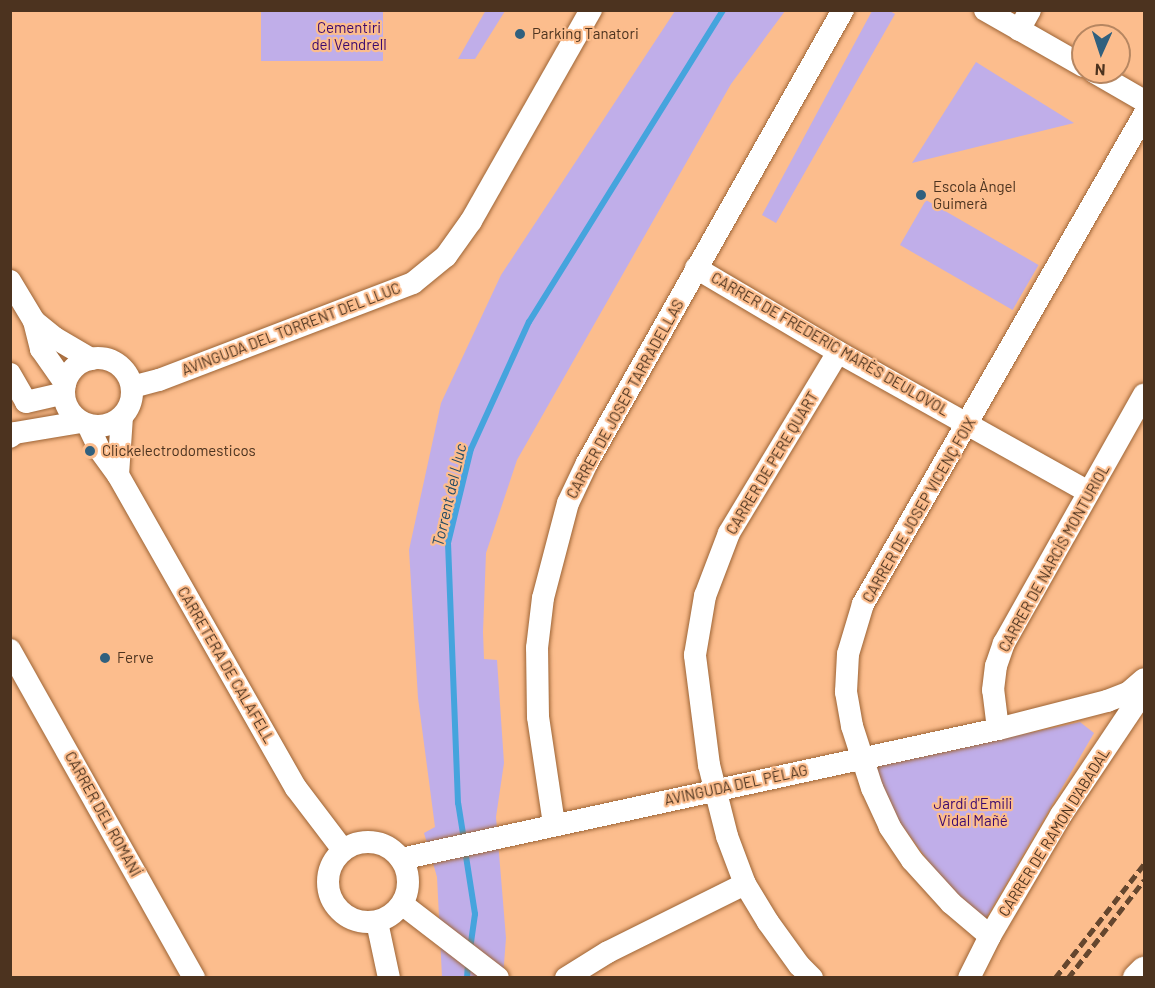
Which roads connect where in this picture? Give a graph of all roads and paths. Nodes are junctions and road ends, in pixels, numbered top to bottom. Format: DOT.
graph roads {
  1 [pos="591,10"];
  2 [pos="843,10"];
  3 [pos="985,10"];
  4 [pos="1024,20"];
  5 [pos="1071,57"];
  6 [pos="1115,84"];
  7 [pos="1144,101"];
  8 [pos="1144,115"];
  9 [pos="696,268"];
  10 [pos="10,281"];
  11 [pos="34,321"];
  12 [pos="838,352"];
  13 [pos="91,359"];
  14 [pos="10,374"];
  15 [pos="132,387"];
  16 [pos="64,388"];
  17 [pos="1144,395"];
  18 [pos="26,402"];
  19 [pos="122,417"];
  20 [pos="968,423"];
  21 [pos="85,424"];
  22 [pos="13,435"];
  23 [pos="118,475"];
  24 [pos="1089,492"];
  25 [pos="10,651"];
  26 [pos="1144,679"];
  27 [pos="1144,691"];
  28 [pos="1070,711"];
  29 [pos="1123,723"];
  30 [pos="998,729"];
  31 [pos="863,759"];
  32 [pos="714,789"];
  33 [pos="554,824"];
  34 [pos="343,850"];
  35 [pos="401,859"];
  36 [pos="745,884"];
  37 [pos="402,904"];
  38 [pos="377,922"];
  39 [pos="990,936"];
  40 [pos="1144,971"];
  41 [pos="195,978"];
  42 [pos="389,978"];
  43 [pos="498,978"];
  44 [pos="566,978"];
  45 [pos="812,978"];
  46 [pos="969,978"];
  47 [pos="1137,978"];
  1 -- 15 [label="street, AVINGUDA DEL TORRENT DEL LLUC"];
  2 -- 9 [label="street, CARRER DE JOSEP TARRADELLAS"];
  3 -- 4 [label="street"];
  4 -- 5 [label="street"];
  6 -- 7 [label="street"];
  8 -- 20 [label="street, CARRER DE JOSEP VICENÇ FOIX"];
  9 -- 12 [label="street, CARRER DE FREDERIC MARÈS DEULOVOL"];
  9 -- 33 [label="street, CARRER DE JOSEP TARRADELLAS"];
  10 -- 11 [label="street"];
  11 -- 13 [label="street"];
  11 -- 16 [label="street"];
  12 -- 20 [label="street, CARRER DE FREDERIC MARÈS DEULOVOL"];
  12 -- 32 [label="street, CARRER DE PERE QUART"];
  13 -- 15 [label="street"];
  13 -- 16 [label="street"];
  14 -- 18 [label="street"];
  15 -- 19 [label="street"];
  16 -- 18 [label="street"];
  16 -- 21 [label="street"];
  17 -- 24 [label="street, CARRER DE NARCÍS MONTURIOL"];
  18 -- 22 [label="street"];
  19 -- 21 [label="street"];
  19 -- 23 [label="street"];
  20 -- 24 [label="street, CARRER DE FREDERIC MARÈS DEULOVOL"];
  20 -- 31 [label="street, CARRER DE JOSEP VICENÇ FOIX"];
  21 -- 22 [label="street"];
  21 -- 23 [label="street, CARRETERA DE CALAFELL"];
  23 -- 34 [label="street, CARRETERA DE CALAFELL"];
  24 -- 30 [label="street, CARRER DE NARCÍS MONTURIOL"];
  25 -- 41 [label="street, CARRER DEL ROMANÍ"];
  26 -- 28 [label="street, AVINGUDA DEL PÈLAG"];
  27 -- 29 [label="street, CARRER DE RAMON D'ABADAL"];
  28 -- 29 [label="street"];
  28 -- 30 [label="street, AVINGUDA DEL PÈLAG"];
  29 -- 39 [label="street, CARRER DE RAMON D'ABADAL"];
  30 -- 31 [label="street, AVINGUDA DEL PÈLAG"];
  31 -- 32 [label="street, AVINGUDA DEL PÈLAG"];
  31 -- 39 [label="street, CARRER DE JOSEP VICENÇ FOIX"];
  32 -- 33 [label="street, AVINGUDA DEL PÈLAG"];
  32 -- 36 [label="street, CARRER DE PERE QUART"];
  33 -- 35 [label="street, AVINGUDA DEL PÈLAG"];
  34 -- 35 [label="street"];
  34 -- 38 [label="street"];
  35 -- 37 [label="street"];
  36 -- 44 [label="street"];
  36 -- 45 [label="street, CARRER DE PERE QUART"];
  37 -- 38 [label="street"];
  37 -- 43 [label="street"];
  38 -- 42 [label="street"];
  39 -- 46 [label="street, CARRER DE RAMON D'ABADAL"];
  40 -- 47 [label="street"];
}
